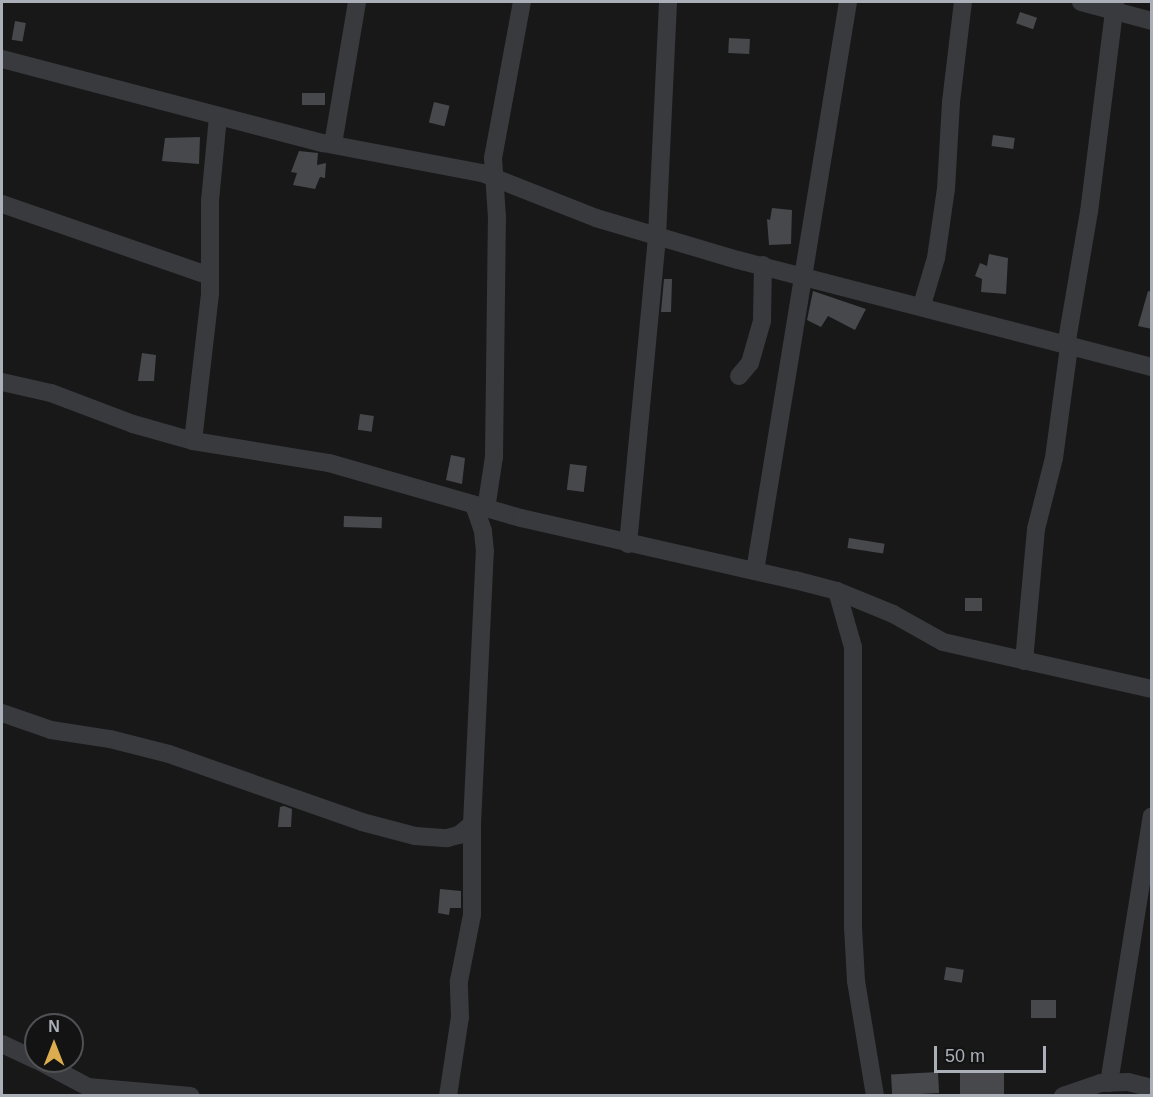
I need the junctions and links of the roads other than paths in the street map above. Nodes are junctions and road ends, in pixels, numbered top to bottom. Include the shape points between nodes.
1 (357, 2) edge
2 (522, 2) edge
3 (668, 2) edge
4 (848, 2) edge
5 (963, 2) edge
6 (1081, 2) edge
7 (1115, 6) edge
8 (1152, 21) edge
9 (2, 59) edge
10 (218, 116) junction
11 (333, 144) junction
12 (494, 177) junction
13 (2, 204) edge
14 (657, 236) junction
15 (763, 266) junction
16 (804, 275) junction
17 (210, 276) junction
18 (922, 305) junction
19 (1068, 346) junction
20 (1152, 367) edge
21 (739, 376) dead end
22 (2, 382) edge
23 (193, 441) junction
24 (480, 507) junction
25 (509, 515) junction
26 (484, 544) junction
27 (628, 544) junction
28 (755, 571) junction
29 (837, 591) junction
30 (1024, 661) junction
31 (1152, 689) edge
32 (2, 713) edge
33 (1152, 816) edge
34 (472, 824) junction
35 (2, 1044) edge
36 (24, 1054) edge
37 (62, 1073) edge
38 (1109, 1083) junction
39 (1152, 1088) edge
40 (191, 1095) edge
41 (448, 1095) edge
42 (875, 1095) edge
43 (1063, 1095) edge

1 - 11 street
2 - 12 street via 495,137
3 - 14 street
4 - 16 street
5 - 18 street via 946,189 936,258
6 - 7 street
7 - 8 street
7 - 19 street
9 - 10 street
10 - 11 street
10 - 17 street via 210,201
11 - 12 street
12 - 14 street via 596,218
12 - 24 street via 494,457
13 - 17 street
14 - 15 street
14 - 27 street
15 - 16 street
15 - 21 street via 762,321 750,363
16 - 18 street
16 - 28 street
17 - 23 street
18 - 19 street
19 - 20 street
19 - 30 street via 1054,458 1034,547
22 - 23 street via 51,393 133,424
23 - 24 street via 329,463
24 - 25 street
24 - 26 street
25 - 26 street via 494,526
25 - 27 street
26 - 34 street
27 - 28 street
28 - 29 street
29 - 30 street via 893,614 944,642
29 - 42 street via 853,647 853,927 856,981
30 - 31 street
32 - 34 street via 51,730 169,754 353,819 415,836 447,838 459,835
33 - 38 street
34 - 41 street via 471,931 459,981 460,1017
35 - 36 street
37 - 40 street via 88,1087
38 - 39 street
38 - 43 street

